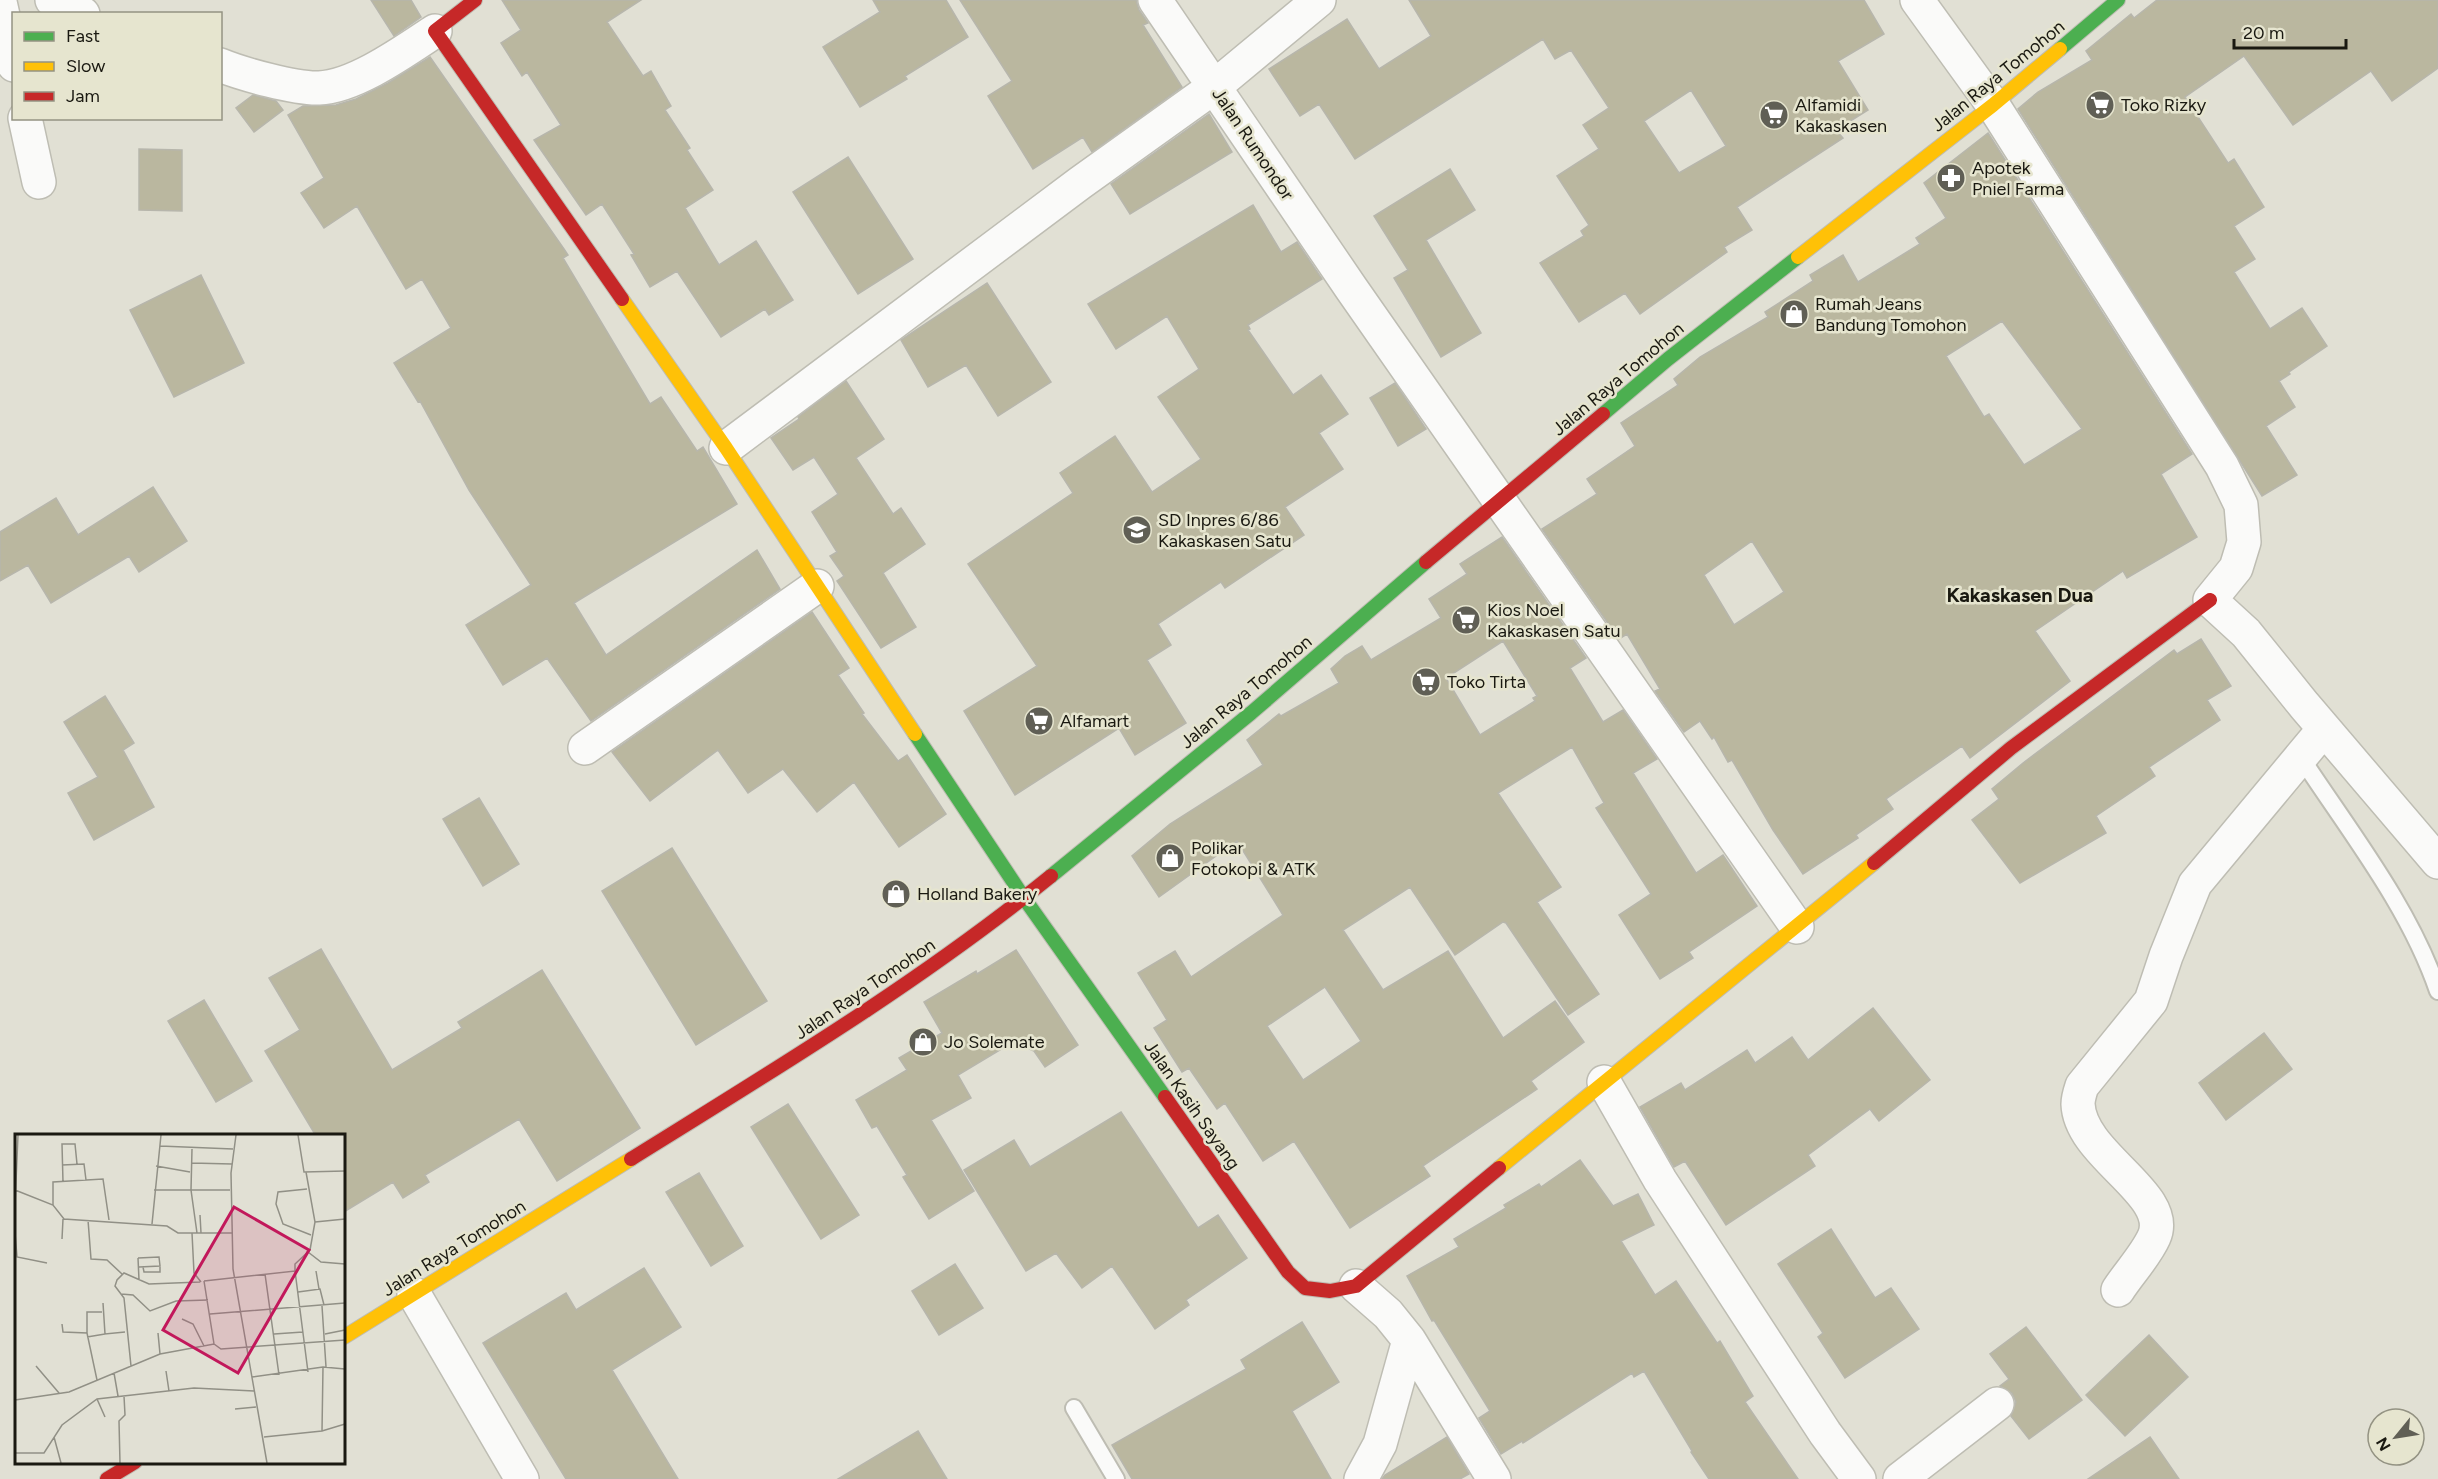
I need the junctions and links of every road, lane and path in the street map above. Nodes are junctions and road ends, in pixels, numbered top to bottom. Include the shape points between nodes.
1 (52, 0) edge
2 (475, 0) edge
3 (1155, 0) edge
4 (1319, 0) edge
5 (1917, 0) edge
6 (2118, 0) edge
7 (0, 2) edge
8 (79, 12) edge
9 (435, 31) junction
10 (12, 56) edge
11 (222, 66) edge
12 (1214, 87) junction
13 (1993, 105) junction
14 (25, 120) edge
15 (39, 182) dead end
16 (726, 448) junction
17 (1499, 502) junction
18 (817, 586) junction
19 (2210, 600) junction
20 (2324, 729) junction
21 (585, 748) dead end
22 (2300, 756) junction
23 (2438, 862) edge
24 (1024, 898) junction
25 (1797, 927) junction
26 (2438, 991) edge
27 (1604, 1082) junction
28 (1356, 1286) junction
29 (2118, 1290) dead end
30 (414, 1294) junction
31 (345, 1336) edge
32 (1409, 1340) junction
33 (1997, 1404) dead end
34 (1074, 1408) dead end
35 (132, 1464) edge
36 (107, 1479) edge
37 (522, 1479) edge
38 (1116, 1479) edge
39 (1361, 1479) edge
40 (1494, 1479) edge
41 (1859, 1479) edge
42 (1900, 1479) edge

1 - 8 street
2 - 9 main road
3 - 12 street, Jalan Rumondor
4 - 12 street
5 - 13 street
6 - 13 main road, Jalan Raya Tomohon
7 - 10 street
9 - 11 street via 391,61 355,78 319,88 240,73
9 - 16 main road, Jalan Kasih Sayang
12 - 16 street
12 - 17 street, Jalan Rumondor
13 - 17 main road, Jalan Raya Tomohon via 1668,359
13 - 19 street via 2222,466 2241,505 2244,542 2236,568
14 - 15 street
16 - 18 main road, Jalan Kasih Sayang
17 - 24 main road, Jalan Raya Tomohon via 1251,713
17 - 25 street, Jalan Rumondor
18 - 21 street
18 - 24 main road, Jalan Kasih Sayang
19 - 20 street via 2246,633
19 - 25 main road via 2011,748
20 - 22 street
20 - 23 street
22 - 26 lane via 2391,894 2428,963
22 - 29 street via 2195,884 2151,1001 2082,1086 2078,1103 2082,1125 2102,1154 2143,1193 2155,1214 2155,1236
24 - 28 main road, Jalan Kasih Sayang via 1288,1272 1305,1288 1330,1291
24 - 30 main road, Jalan Raya Tomohon via 851,1022
25 - 27 main road
27 - 28 main road
27 - 41 street via 1660,1180
28 - 32 street via 1388,1314
30 - 31 main road, Jalan Raya Tomohon
30 - 37 street
32 - 39 street via 1380,1444
32 - 40 street
33 - 42 street
34 - 38 lane
35 - 36 main road

